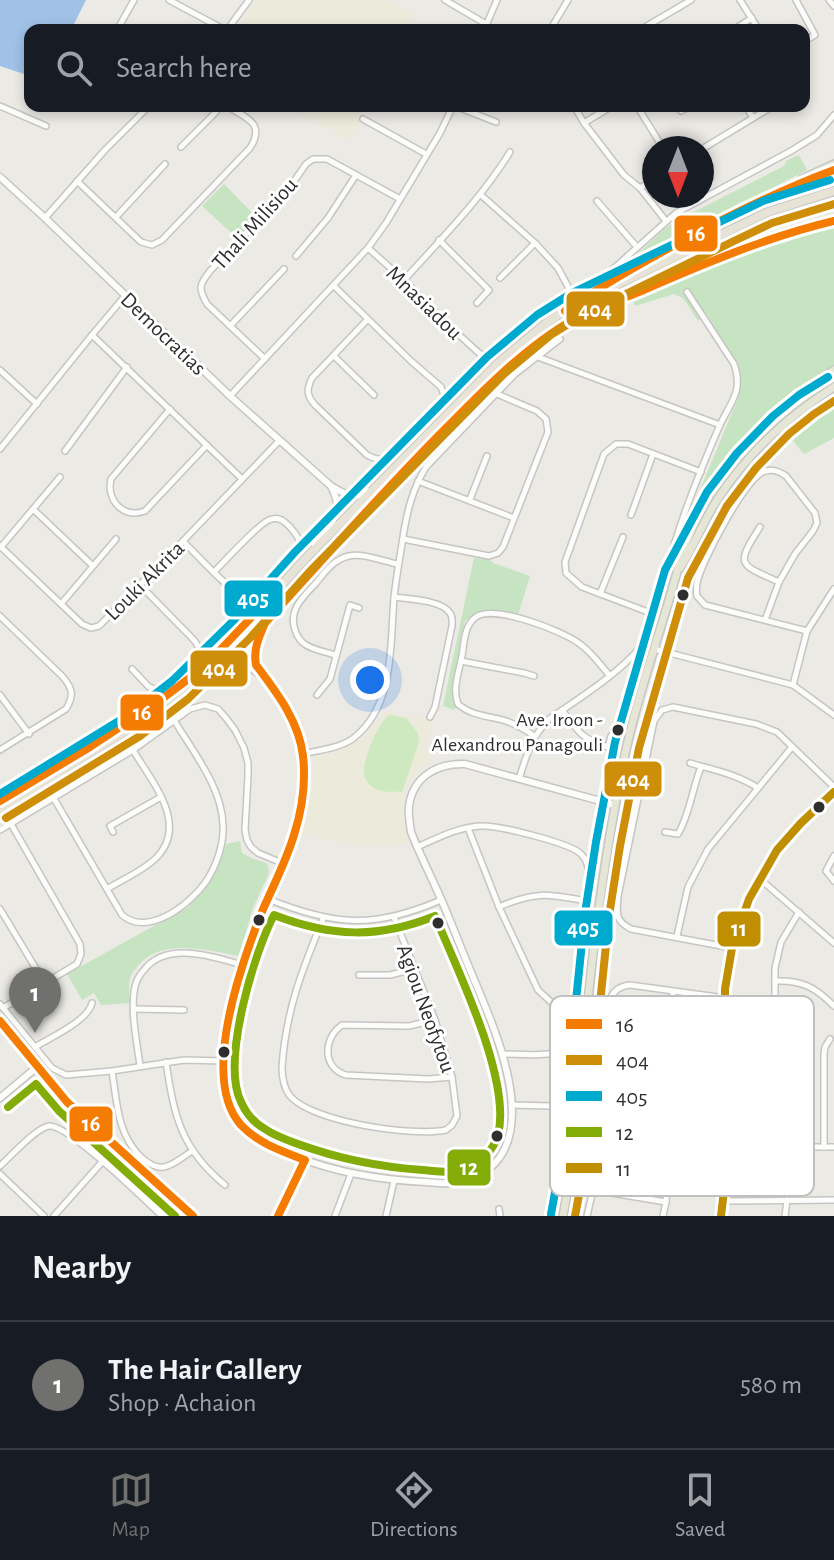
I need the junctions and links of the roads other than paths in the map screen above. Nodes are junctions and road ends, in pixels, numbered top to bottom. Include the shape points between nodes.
1 (134, 0) edge
2 (169, 0) edge
3 (249, 0) edge
4 (445, 0) edge
5 (497, 0) edge
6 (568, 0) edge
7 (691, 0) edge
8 (740, 0) edge
9 (796, 0) edge
10 (829, 0) edge
11 (834, 6) edge
12 (752, 18) junction
13 (120, 24) edge
14 (215, 24) edge
15 (231, 24) edge
16 (481, 24) edge
17 (486, 24) edge
18 (554, 24) edge
19 (650, 24) edge
20 (742, 24) edge
21 (756, 24) edge
22 (809, 24) edge
23 (0, 106) edge
24 (143, 112) edge
25 (216, 112) edge
26 (237, 112) edge
27 (451, 112) edge
28 (470, 112) edge
29 (578, 112) edge
30 (602, 112) edge
31 (641, 112) edge
32 (750, 112) edge
33 (763, 112) edge
34 (834, 115) edge
35 (753, 118) junction
36 (363, 119) dead end
37 (496, 122) dead end
38 (584, 123) junction
39 (46, 126) dead end
40 (656, 136) edge
41 (714, 142) edge
42 (181, 147) dead end
43 (510, 152) dead end
44 (426, 154) junction
45 (165, 164) dead end
46 (834, 167) edge
47 (356, 175) junction
48 (0, 177) edge
49 (77, 181) junction
50 (640, 188) joint
51 (834, 191) edge
52 (481, 195) junction
53 (400, 199) junction
54 (597, 201) dead end
55 (834, 202) edge
56 (116, 217) junction
57 (45, 218) junction
58 (666, 221) junction
59 (834, 221) edge
60 (439, 240) junction
61 (535, 243) junction
62 (637, 247) junction
63 (368, 248) junction
64 (296, 256) dead end
65 (680, 258) junction
66 (284, 269) dead end
67 (500, 278) dead end
68 (404, 280) junction
69 (334, 286) junction
70 (687, 292) dead end
71 (125, 296) junction
72 (575, 300) junction
73 (477, 303) dead end
74 (580, 315) junction
75 (367, 320) junction
76 (230, 326) junction
77 (92, 335) junction
78 (560, 339) dead end
79 (334, 356) junction
80 (537, 357) junction
81 (265, 359) junction
82 (127, 367) junction
83 (0, 370) edge
84 (834, 370) edge
85 (834, 387) edge
86 (497, 394) junction
87 (374, 395) dead end
88 (230, 396) junction
89 (37, 404) junction
90 (170, 409) junction
91 (720, 425) junction
92 (280, 440) junction
93 (207, 445) junction
94 (0, 449) edge
95 (65, 451) dead end
96 (653, 454) junction
97 (487, 456) dead end
98 (409, 458) junction
99 (701, 472) junction
100 (60, 477) dead end
101 (242, 479) junction
102 (418, 481) junction
103 (383, 482) junction
104 (331, 486) junction
105 (470, 499) junction
106 (33, 509) junction
107 (631, 515) dead end
108 (514, 518) junction
109 (760, 527) dead end
110 (623, 537) dead end
111 (116, 539) dead end
112 (403, 539) junction
113 (183, 541) junction
114 (0, 546) edge
115 (304, 560) junction
116 (397, 564) junction
117 (93, 566) junction
118 (214, 572) junction
119 (677, 573) junction
120 (779, 582) junction
121 (140, 585) junction
122 (834, 589) edge
123 (600, 594) junction
124 (394, 597) junction
125 (61, 604) junction
126 (359, 608) dead end
127 (656, 615) junction
128 (0, 616) edge
129 (765, 620) junction
130 (265, 623) junction
131 (807, 631) junction
132 (654, 649) junction
133 (335, 655) junction
134 (461, 661) junction
135 (223, 665) junction
136 (203, 668) junction
137 (132, 669) dead end
138 (609, 675) junction
139 (534, 676) dead end
140 (267, 679) junction
141 (201, 684) junction
142 (793, 685) junction
143 (0, 695) edge
144 (317, 695) dead end
145 (562, 710) junction
146 (834, 715) edge
147 (430, 717) dead end
148 (174, 720) junction
149 (29, 734) junction
150 (534, 736) junction
151 (611, 736) dead end
152 (792, 747) junction
153 (0, 750) edge
154 (133, 750) junction
155 (303, 754) junction
156 (690, 763) dead end
157 (701, 767) junction
158 (519, 779) junction
159 (758, 788) junction
160 (834, 789) edge
161 (53, 797) junction
162 (161, 797) junction
163 (0, 801) edge
164 (615, 805) junction
165 (0, 808) edge
166 (0, 816) edge
167 (0, 823) edge
168 (11, 824) junction
169 (468, 828) junction
170 (0, 830) edge
171 (113, 832) dead end
172 (665, 832) dead end
173 (417, 847) junction
174 (834, 856) edge
175 (282, 863) junction
176 (760, 879) junction
177 (834, 881) edge
178 (107, 889) junction
179 (267, 899) junction
180 (441, 900) junction
181 (586, 901) junction
182 (499, 907) junction
183 (0, 909) edge
184 (799, 912) junction
185 (394, 917) junction
186 (323, 919) junction
187 (677, 936) junction
188 (834, 943) edge
189 (732, 948) junction
190 (242, 965) junction
191 (414, 969) junction
192 (359, 975) dead end
193 (775, 981) junction
194 (44, 982) junction
195 (673, 992) junction
196 (578, 996) edge
197 (589, 996) edge
198 (612, 996) edge
199 (673, 996) edge
200 (708, 996) edge
201 (725, 996) edge
202 (775, 996) edge
203 (550, 1001) edge
204 (92, 1003) dead end
205 (1, 1006) edge
206 (834, 1006) edge
207 (134, 1009) junction
208 (184, 1010) dead end
209 (435, 1020) junction
210 (0, 1021) edge
211 (830, 1039) dead end
212 (35, 1047) junction
213 (550, 1053) edge
214 (503, 1054) junction
215 (223, 1061) junction
216 (166, 1062) junction
217 (140, 1066) junction
218 (37, 1067) junction
219 (112, 1071) junction
220 (452, 1077) junction
221 (0, 1098) edge
222 (511, 1105) junction
223 (550, 1106) edge
224 (814, 1147) edge
225 (824, 1147) junction
226 (834, 1147) edge
227 (192, 1151) junction
228 (305, 1160) junction
229 (102, 1162) junction
230 (0, 1166) edge
231 (0, 1174) edge
232 (351, 1174) junction
233 (394, 1181) junction
234 (225, 1185) dead end
235 (558, 1196) edge
236 (567, 1196) edge
237 (592, 1196) edge
238 (630, 1196) edge
239 (666, 1196) edge
240 (724, 1196) edge
241 (787, 1200) junction
242 (834, 1200) edge
243 (724, 1201) junction
244 (666, 1202) junction
245 (44, 1216) edge
246 (54, 1216) edge
247 (162, 1216) edge
248 (193, 1216) edge
249 (278, 1216) edge
250 (335, 1216) edge
251 (386, 1216) edge
252 (549, 1216) edge
253 (563, 1216) edge
254 (587, 1216) edge
255 (663, 1216) edge
256 (721, 1216) edge
257 (785, 1216) edge

1 - 13 street
2 - 14 street
3 - 15 street
4 - 16 street
5 - 17 street
6 - 18 street
7 - 19 street
8 - 12 street
9 - 22 street
10 - 11 street
12 - 20 street
12 - 21 street
23 - 39 street
24 - 49 street
25 - 42 street
26 - 56 street via 256,127 254,142 162,240 152,245 141,242
27 - 44 street
28 - 37 street
29 - 38 street
30 - 38 street
31 - 40 street
32 - 35 street
33 - 35 street
34 - 58 street, Mnasiadou via 817,135
35 - 41 street
36 - 44 street
38 - 50 street
43 - 52 street
44 - 53 street
45 - 56 street
46 - 72 highway via 726,217
47 - 53 street, Thali Milisiou
47 - 64 street
47 - 76 street, Thali Milisiou via 327,159 313,159 210,271 201,283 201,294
48 - 57 street, Democratias
49 - 56 street
49 - 57 street
50 - 58 street
51 - 65 highway via 768,212
52 - 60 street
52 - 61 street
53 - 63 street
54 - 62 street
55 - 65 highway
57 - 71 street, Democratias
58 - 62 street, Mnasiadou
59 - 74 highway via 750,245
60 - 68 street
60 - 73 street via 489,290
61 - 67 street
61 - 72 street via 558,268
62 - 72 street, Mnasiadou
63 - 68 street, Mnasiadou
63 - 69 street
65 - 72 highway
65 - 74 highway
66 - 76 street
68 - 72 street, Mnasiadou via 487,355 532,322
69 - 75 street
69 - 81 street
70 - 91 street via 737,374 738,388
71 - 77 street
71 - 88 street, Democratias
72 - 98 highway via 496,365
74 - 98 highway via 502,372
75 - 79 street
75 - 79 street via 441,387 441,410 394,453 373,459 308,398 312,378
76 - 81 street, Thali Milisiou
77 - 82 street
77 - 89 street
78 - 80 street
79 - 87 street
80 - 86 street
80 - 91 street
81 - 88 street
82 - 90 street
82 - 95 street
83 - 89 street
84 - 119 main road via 772,416 738,451 709,492
85 - 119 main road via 781,425 747,460 717,499
86 - 102 street
86 - 108 street via 537,411 546,419 548,432
88 - 92 street, Democratias
89 - 94 street
90 - 93 street
90 - 93 street via 111,479 110,492 118,505 128,513 145,511
91 - 99 street
92 - 101 street, Louki Akrita
92 - 104 street, Democratias
93 - 101 street
96 - 99 street
96 - 107 street
96 - 123 street via 616,444 604,454 565,562 573,581
97 - 105 street
98 - 103 highway
98 - 103 highway
99 - 127 street
100 - 106 street
101 - 113 street, Louki Akrita
102 - 105 street
102 - 112 street
103 - 104 street via 359,496
103 - 115 highway
103 - 130 highway
104 - 115 street via 337,498 336,517
105 - 108 street
106 - 114 street
106 - 117 street
108 - 112 street via 503,547 489,556
109 - 120 street via 743,558 750,568
110 - 123 street
111 - 117 street
112 - 116 street
113 - 118 street
113 - 121 street, Louki Akrita
114 - 125 street, Louki Akrita
115 - 136 highway
116 - 124 street
116 - 133 street via 346,556 298,603 293,614 297,636 308,647
117 - 125 street
118 - 118 street via 237,593 258,597 298,552 296,533 278,518 265,521
119 - 132 main road
120 - 129 street
120 - 129 street via 817,519 786,476 770,470 753,479 718,534 696,589 705,605
121 - 125 street, Louki Akrita via 91,628
121 - 137 street via 199,651 193,665 161,689 143,684
122 - 131 street
123 - 127 street
124 - 147 street via 444,606 451,614
124 - 155 street via 388,670 376,711 353,739
126 - 133 street via 350,605
127 - 138 street via 644,643
128 - 149 street via 63,677 73,694 66,709
129 - 131 street
130 - 135 highway
130 - 140 street via 254,658
131 - 142 street
132 - 142 street
132 - 164 main road
133 - 144 street via 330,679
134 - 138 street via 467,627 480,615 497,614 552,628 576,641
134 - 139 street
134 - 150 street via 455,689 458,704
135 - 140 street via 247,665
135 - 141 highway
136 - 163 highway
136 - 165 highway via 134,726
138 - 145 street
140 - 155 street via 290,714
141 - 166 highway via 122,744
141 - 167 highway via 142,737
142 - 146 street
143 - 149 street
145 - 150 street
145 - 151 street via 589,741 608,747
148 - 154 street
148 - 175 street via 205,705 226,718 248,763 247,840 258,853
148 - 178 street via 217,795 223,825 216,861 189,900 148,923 128,920
149 - 153 street
150 - 158 street
152 - 159 street
152 - 160 street
152 - 187 street via 777,732 756,724 673,707 662,710 654,721 617,915 631,929
154 - 161 street
154 - 162 street
155 - 175 street via 302,803
156 - 157 street
157 - 159 street via 724,771
157 - 172 street via 678,834
158 - 164 street
158 - 173 street via 465,764 445,765 426,775 409,807
159 - 187 street via 708,849 688,887
160 - 176 street via 777,850
161 - 168 street
161 - 178 street
162 - 171 street via 110,826
162 - 178 street via 170,818 167,842 148,864
164 - 197 main road
168 - 170 street
168 - 194 street via 80,944 77,964
169 - 173 street
169 - 181 street via 498,827 570,847 587,863
169 - 182 street
173 - 180 street
174 - 177 street via 826,871
175 - 179 street
176 - 184 street
176 - 189 street
179 - 186 street
179 - 190 street
180 - 185 street
180 - 214 street
181 - 182 street via 536,894
181 - 196 street
182 - 203 street via 538,990
183 - 194 street
184 - 188 street
184 - 193 street via 781,942
185 - 186 street
185 - 191 street, Agiou Neofytou
186 - 220 street, Agiou Neofytou via 291,1007 282,1067 290,1096 304,1107 347,1122 440,1131 450,1128 457,1116
187 - 189 street
189 - 201 street
190 - 207 street via 214,957 162,955 138,978
190 - 215 street
191 - 192 street
191 - 209 street, Agiou Neofytou
193 - 202 street
193 - 206 street via 809,985
194 - 205 street
195 - 198 street via 630,985
195 - 199 street
195 - 200 street
204 - 212 street via 84,1017
205 - 212 street
207 - 208 street
207 - 217 street
209 - 220 street, Agiou Neofytou
209 - 220 street via 409,1026 342,1025 329,1040 329,1061 346,1075
210 - 218 main road
211 - 225 street via 824,1053
212 - 219 street via 52,1068 66,1075
213 - 214 street
214 - 222 street
215 - 216 street
215 - 228 street via 225,1096 237,1120 259,1140
216 - 217 street
216 - 227 street via 173,1105
217 - 219 street
218 - 221 street
218 - 248 street via 76,1111
219 - 227 street via 122,1128 140,1156 161,1168
222 - 223 street
222 - 233 street via 506,1148 485,1172 455,1183
224 - 225 street
225 - 226 street
227 - 234 street
228 - 232 street
228 - 249 street
229 - 230 street via 70,1135 48,1126
229 - 246 street
229 - 247 street
231 - 245 street
232 - 233 street
232 - 250 street
233 - 251 street
235 - 252 street
236 - 253 main road
237 - 254 street
238 - 244 street
239 - 244 street
240 - 243 street
241 - 242 street
241 - 243 street
241 - 257 street
243 - 256 street
244 - 255 street

